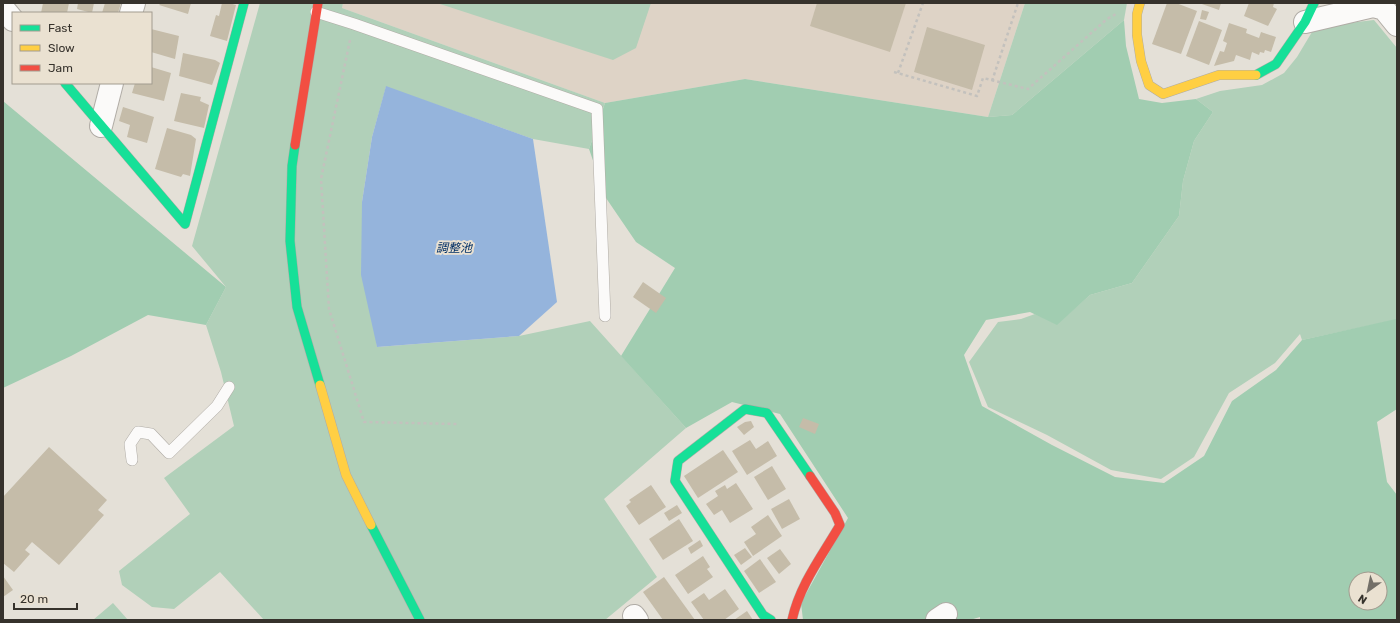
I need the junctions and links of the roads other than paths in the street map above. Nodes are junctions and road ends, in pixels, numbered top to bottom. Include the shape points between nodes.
1 (244, 3) edge
2 (1140, 3) edge
3 (317, 7) edge
4 (1309, 12) edge
5 (1397, 25) edge
6 (66, 84) edge
7 (112, 84) edge
8 (101, 126) junction
9 (605, 316) dead end
10 (229, 387) dead end
11 (132, 460) dead end
12 (420, 620) edge
13 (771, 620) edge
14 (792, 620) edge

1 - 8 street via 185,224
2 - 4 street via 1137,35 1141,61 1149,85 1163,94 1219,75 1256,75 1276,64
3 - 9 lane via 354,24 597,109
3 - 12 street via 292,166 290,241 297,307 346,475
4 - 5 street via 1373,6 1384,8
6 - 8 street
7 - 8 street
10 - 11 lane via 217,406 169,453 151,434 138,432 130,444
13 - 14 street via 763,615 675,481 678,461 745,409 767,413 835,513 840,525 802,588

